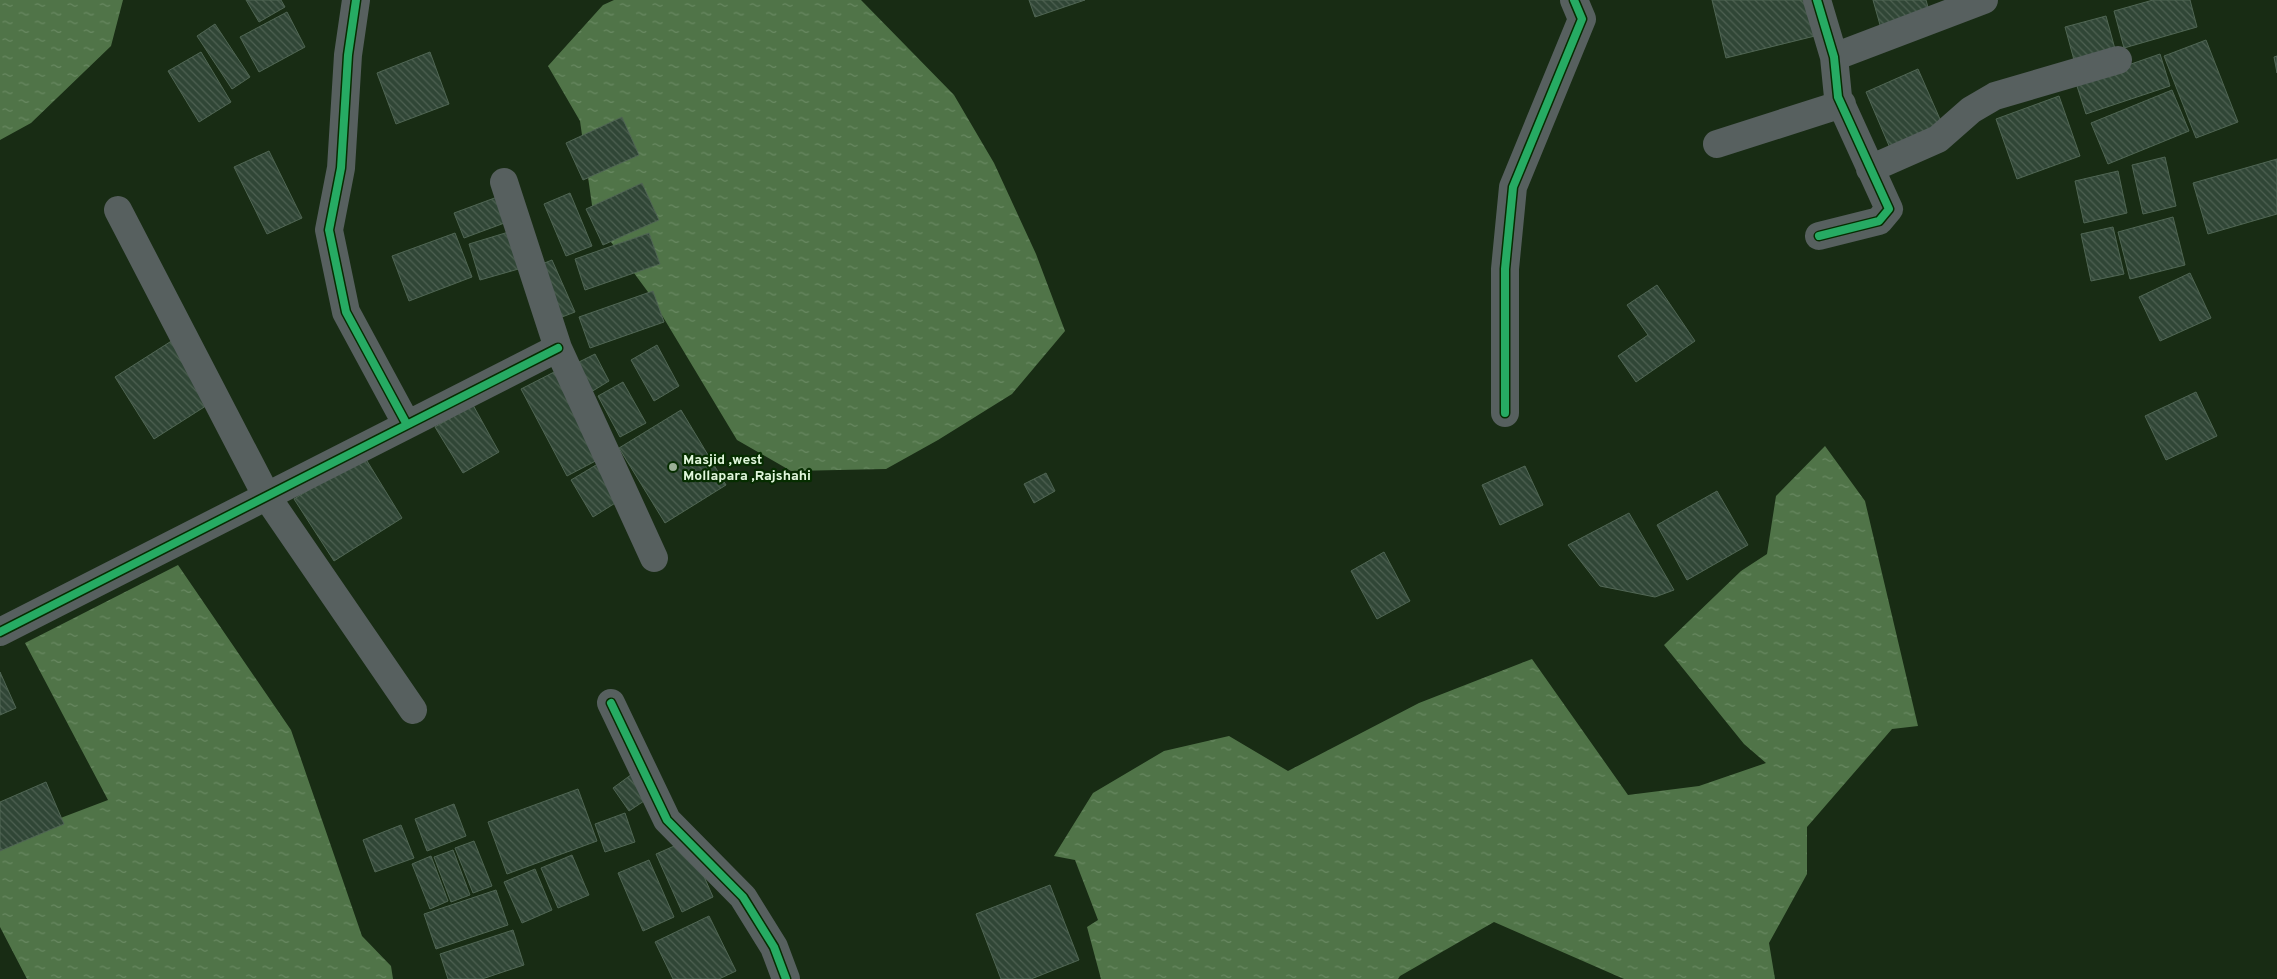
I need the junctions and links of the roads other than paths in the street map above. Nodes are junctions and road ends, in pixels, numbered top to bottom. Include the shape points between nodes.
1 (356, 0) edge
2 (1574, 0) edge
3 (1817, 0) edge
4 (1984, 0) edge
5 (1834, 57) junction
6 (2118, 60) dead end
7 (1842, 104) junction
8 (1716, 144) dead end
9 (1870, 168) junction
10 (504, 182) dead end
11 (118, 210) dead end
12 (1819, 236) dead end
13 (558, 348) junction
14 (1505, 413) dead end
15 (406, 423) junction
16 (267, 497) junction
17 (654, 558) dead end
18 (0, 632) edge
19 (612, 703) dead end
20 (413, 710) dead end
21 (786, 979) edge

1 - 15 street via 348,55 341,168 329,230 346,312
2 - 14 street via 1582,19 1513,188 1505,269
3 - 5 street
4 - 5 street
5 - 7 street via 1838,97
6 - 9 street via 1995,96 1972,110 1938,139
7 - 8 street
7 - 9 street
9 - 12 street via 1889,209 1879,221
10 - 13 street
11 - 16 street
13 - 15 street
13 - 17 street
15 - 16 street
16 - 18 street
16 - 20 street
19 - 21 street via 667,820 743,897 774,947

